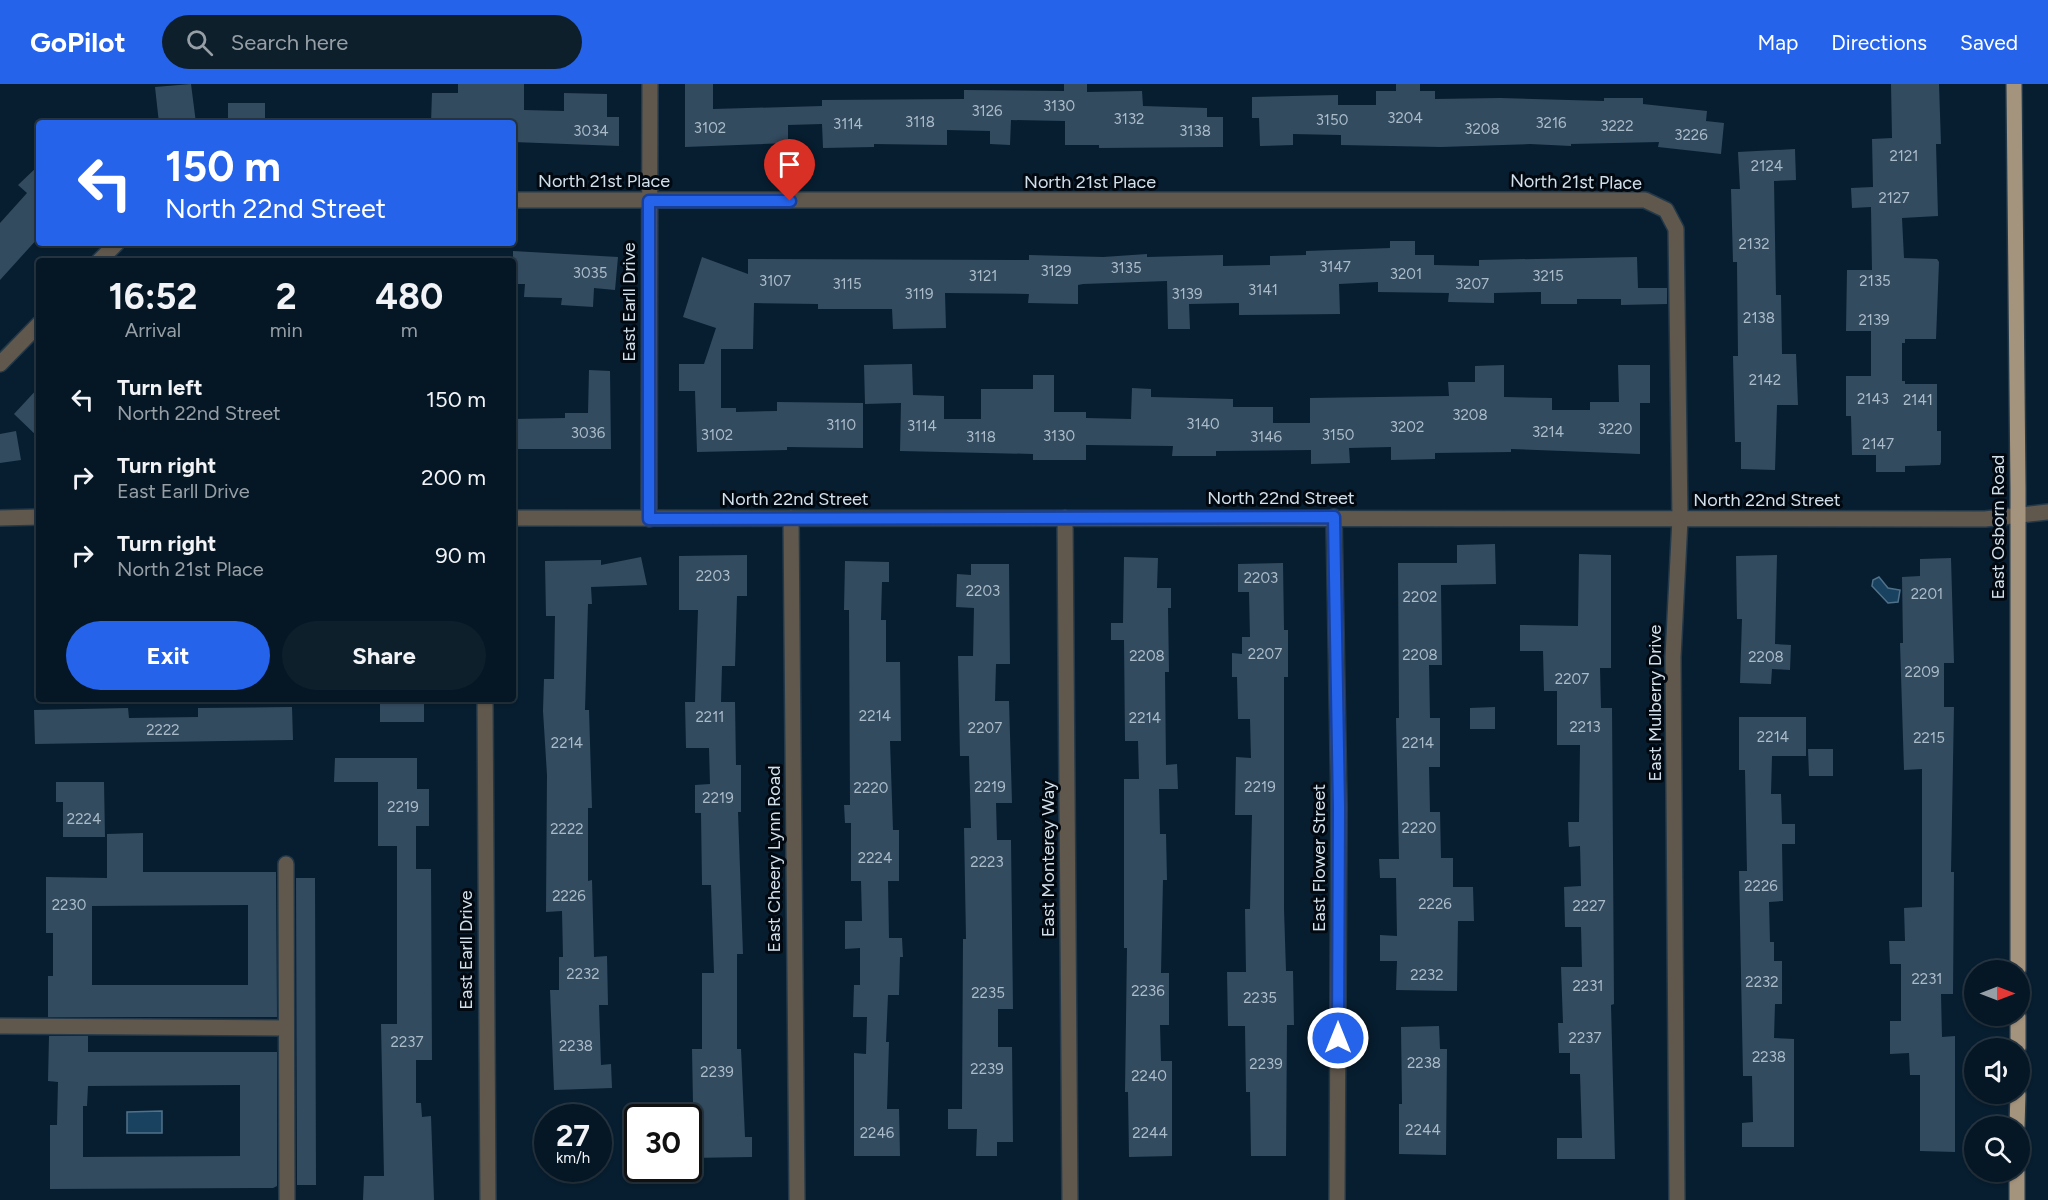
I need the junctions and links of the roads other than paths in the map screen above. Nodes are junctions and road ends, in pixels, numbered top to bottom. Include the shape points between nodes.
1 (650, 84) edge
2 (2014, 84) edge
3 (516, 200) edge
4 (649, 201) junction
5 (1666, 210) joint
6 (114, 246) edge
7 (102, 258) edge
8 (36, 327) edge
9 (0, 364) edge
10 (2048, 512) edge
11 (2018, 515) junction
12 (1334, 517) junction
13 (0, 518) edge
14 (36, 518) edge
15 (516, 518) edge
16 (791, 518) junction
17 (1065, 518) junction
18 (649, 519) junction
19 (1680, 519) junction
20 (485, 702) edge
21 (286, 864) dead end
22 (2018, 960) edge
23 (0, 1026) edge
24 (286, 1028) junction
25 (2018, 1182) edge
26 (287, 1200) edge
27 (488, 1200) edge
28 (797, 1200) edge
29 (1070, 1200) edge
30 (1337, 1200) edge
31 (1677, 1200) edge
32 (2017, 1200) edge

1 - 4 street, East Earll Drive
2 - 11 main road, East Osborn Road
3 - 4 street, North 21st Place
4 - 5 street, North 21st Place via 1645,200
4 - 18 street, East Earll Drive
5 - 19 street, East Mulberry Drive via 1676,229
6 - 7 street
8 - 9 street
10 - 11 street, North 22nd Street
11 - 19 street, North 22nd Street via 1985,519
11 - 22 main road, East Osborn Road
12 - 17 street, North 22nd Street
12 - 19 street, North 22nd Street
12 - 30 street, East Flower Street via 1339,807
13 - 14 street
15 - 18 street, North 22nd Street
16 - 17 street, North 22nd Street
16 - 18 street, North 22nd Street
16 - 28 street, East Cheery Lynn Road
17 - 29 street, East Monterey Way
19 - 31 street, East Mulberry Drive via 1673,657
20 - 27 street, East Earll Drive
21 - 24 street
23 - 24 street
24 - 26 street
25 - 32 main road

